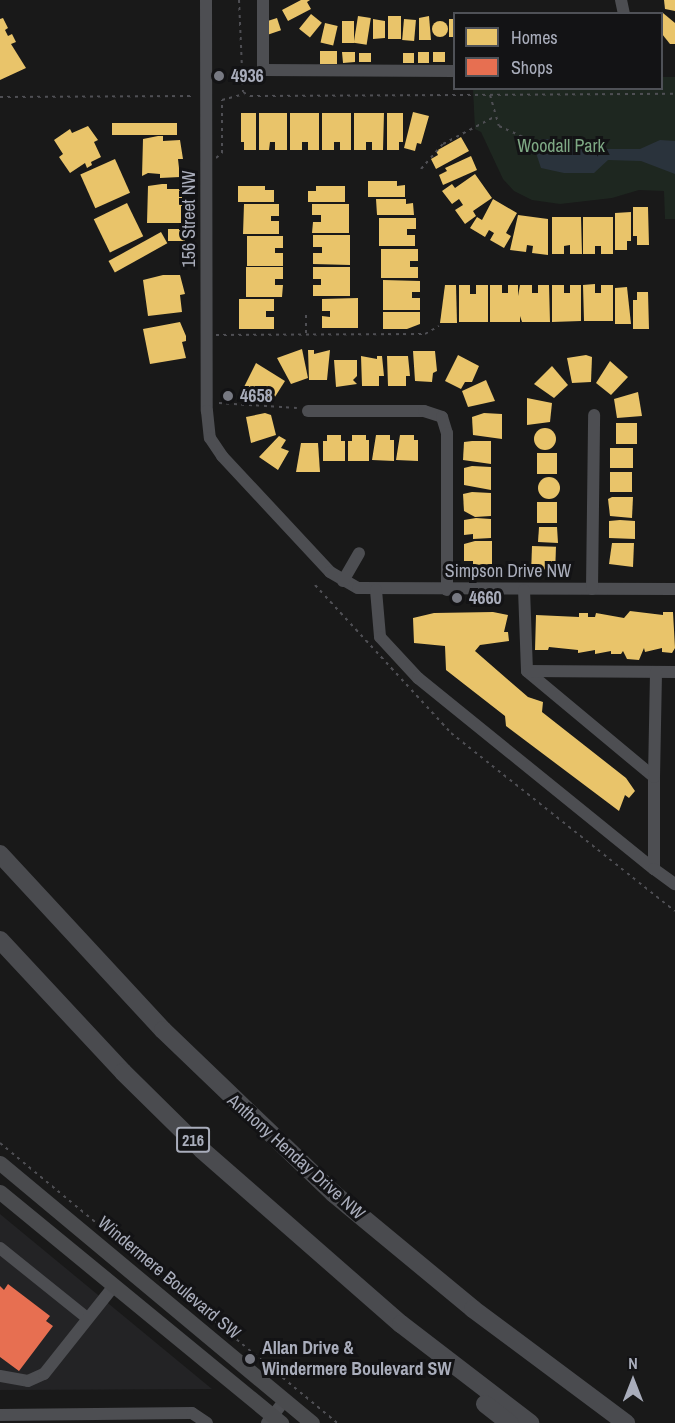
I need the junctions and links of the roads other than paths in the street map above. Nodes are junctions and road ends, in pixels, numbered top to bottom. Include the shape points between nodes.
1 (206, 0) edge
2 (263, 0) edge
3 (619, 0) edge
4 (627, 0) edge
5 (453, 70) edge
6 (308, 411) road end
7 (594, 415) dead end
8 (210, 438) joint
9 (358, 553) dead end
10 (343, 581) junction
11 (592, 589) junction
12 (675, 589) edge
13 (376, 590) junction
14 (447, 590) junction
15 (524, 590) junction
16 (527, 671) junction
17 (656, 672) junction
18 (675, 672) edge
19 (654, 777) junction
20 (0, 854) edge
21 (654, 869) junction
22 (675, 884) edge
23 (0, 940) edge
24 (0, 1163) edge
25 (0, 1192) edge
26 (0, 1248) edge
27 (114, 1286) junction
28 (87, 1318) junction
29 (401, 1324) junction
30 (0, 1376) edge
31 (285, 1400) junction
32 (0, 1415) edge
33 (189, 1418) edge
34 (52, 1419) edge
35 (302, 1420) edge
36 (273, 1421) edge
37 (207, 1423) edge
38 (508, 1423) edge
39 (530, 1423) edge
40 (626, 1423) edge

1 - 8 street, 156 Street NW
2 - 5 street via 263,70
3 - 4 street
6 - 14 street via 424,411 442,417 447,433
7 - 11 street
8 - 10 street, Simpson Drive NW via 251,489
9 - 10 street
10 - 13 street, Simpson Drive NW
11 - 12 street, Simpson Drive NW
11 - 15 street, Simpson Drive NW
13 - 14 street, Simpson Drive NW
13 - 21 street via 380,638 411,671
14 - 15 street, Simpson Drive NW
15 - 16 street
16 - 17 street
16 - 19 street
17 - 18 street
17 - 19 street
19 - 21 street
20 - 40 highway, Anthony Henday Drive NW via 171,1039 333,1192 473,1309
21 - 22 street
23 - 29 highway, 216 via 202,1150
24 - 31 main road, Windermere Boulevard SW
25 - 27 main road
26 - 28 street
27 - 28 street
27 - 36 main road
28 - 30 street via 38,1380
29 - 38 highway via 433,1361
29 - 39 highway, 216
31 - 35 main road, Windermere Boulevard SW
31 - 36 street
32 - 34 street
33 - 34 street
33 - 37 street

